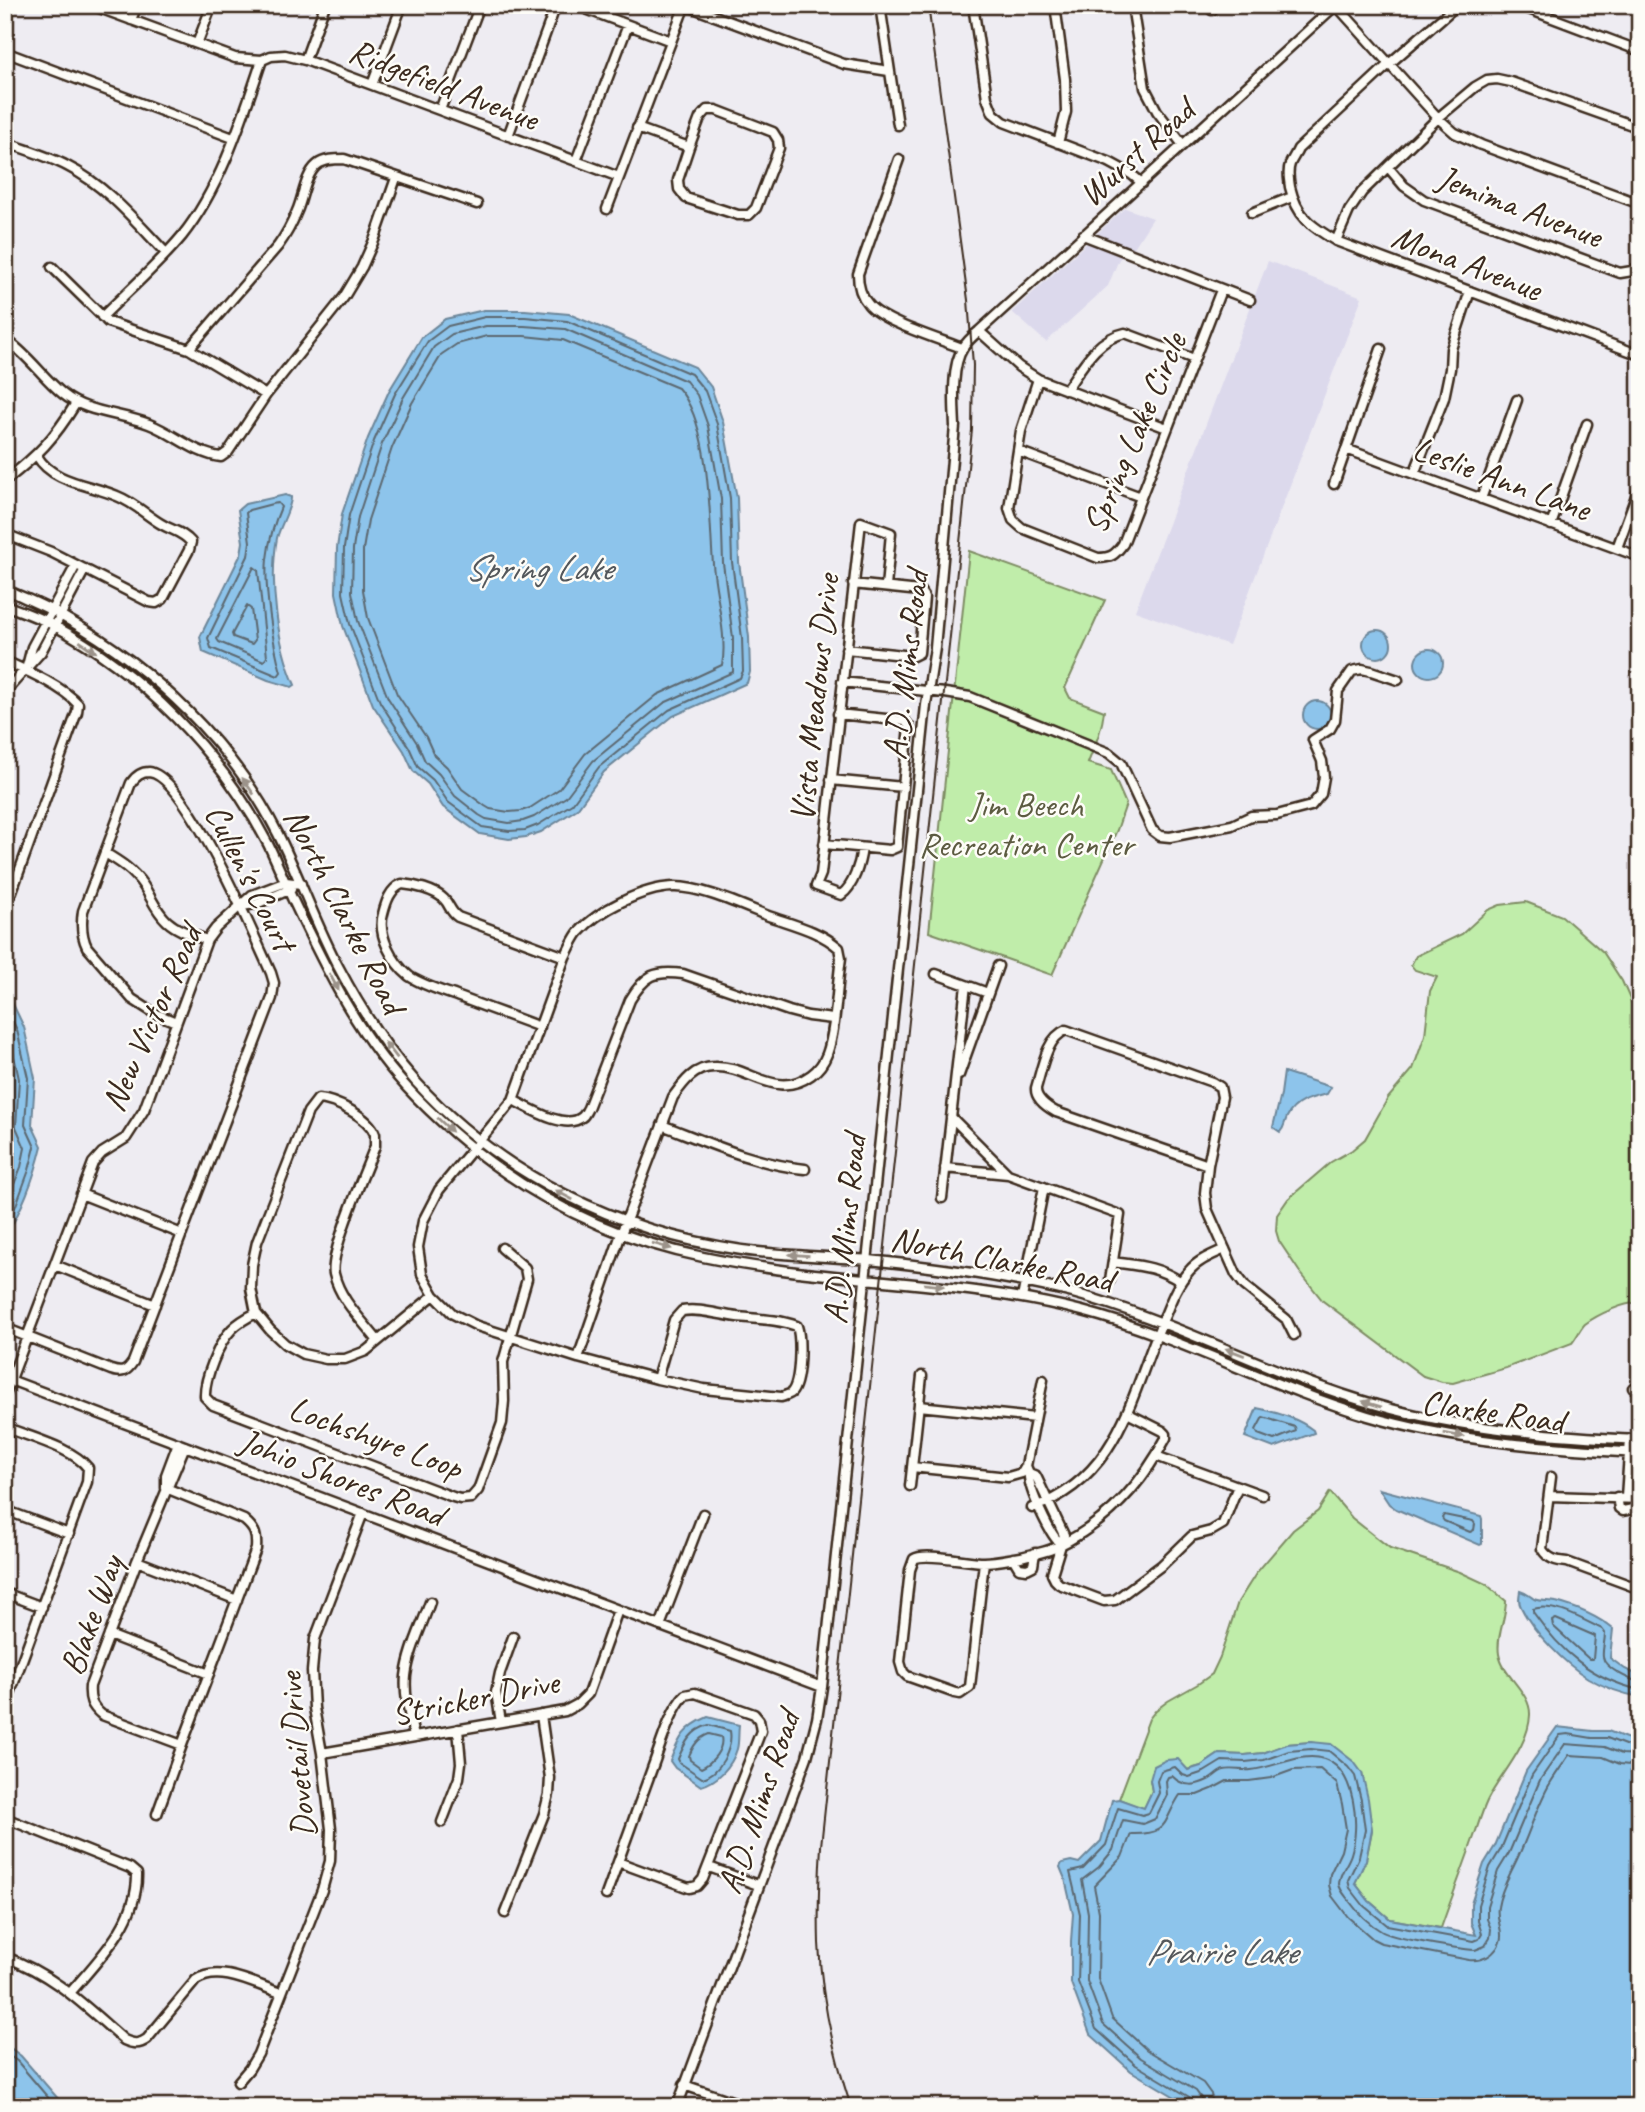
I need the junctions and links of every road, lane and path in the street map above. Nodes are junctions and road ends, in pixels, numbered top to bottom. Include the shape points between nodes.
1 (91, 5) edge
2 (137, 5) edge
3 (212, 5) edge
4 (325, 5) edge
5 (402, 5) edge
6 (480, 5) edge
7 (556, 5) edge
8 (575, 5) edge
9 (605, 5) edge
10 (685, 5) edge
11 (880, 5) edge
12 (973, 5) edge
13 (1055, 5) edge
14 (1132, 5) edge
15 (1336, 5) edge
16 (1457, 5) edge
17 (1518, 5) edge
18 (601, 15) junction
19 (131, 20) junction
20 (628, 25) junction
21 (671, 41) junction
22 (197, 44) junction
23 (1640, 51) edge
24 (7, 53) edge
25 (262, 60) junction
26 (305, 60) junction
27 (1389, 64) junction
28 (889, 71) junction
29 (372, 85) junction
30 (440, 110) junction
31 (1438, 118) junction
32 (898, 125) dead end
33 (637, 128) junction
34 (1640, 128) edge
35 (508, 136) junction
36 (233, 138) junction
37 (5, 142) edge
38 (1058, 143) junction
39 (1183, 145) junction
40 (689, 147) junction
41 (899, 159) dead end
42 (576, 162) junction
43 (1388, 167) junction
44 (619, 177) junction
45 (396, 178) junction
46 (1142, 183) junction
47 (1292, 197) junction
48 (477, 204) dead end
49 (1640, 204) edge
50 (607, 209) dead end
51 (1252, 213) dead end
52 (1083, 235) junction
53 (1336, 241) junction
54 (166, 253) junction
55 (1640, 265) edge
56 (52, 267) dead end
57 (1221, 290) junction
58 (1470, 291) junction
59 (1250, 300) dead end
60 (102, 317) junction
61 (975, 335) junction
62 (5, 339) edge
63 (962, 348) junction
64 (189, 349) junction
65 (1381, 349) dead end
66 (1640, 355) edge
67 (1194, 359) junction
68 (1038, 379) junction
69 (1066, 390) junction
70 (266, 395) junction
71 (1517, 400) dead end
72 (76, 403) junction
73 (1587, 424) dead end
74 (1167, 428) junction
75 (1346, 449) junction
76 (1018, 452) junction
77 (37, 456) junction
78 (1414, 474) junction
79 (5, 481) edge
80 (1334, 484) dead end
81 (1640, 485) edge
82 (1141, 497) junction
83 (1481, 499) junction
84 (1550, 525) junction
85 (5, 534) edge
86 (1617, 548) junction
87 (1640, 556) edge
88 (76, 565) junction
89 (85, 569) junction
90 (853, 584) junction
91 (886, 587) junction
92 (5, 589) edge
93 (5, 605) edge
94 (52, 610) junction
95 (61, 615) junction
96 (46, 621) junction
97 (55, 626) junction
98 (32, 647) junction
99 (846, 649) junction
100 (41, 652) junction
101 (5, 661) edge
102 (26, 670) junction
103 (1398, 680) dead end
104 (842, 682) junction
105 (929, 691) junction
106 (5, 692) edge
107 (838, 714) junction
108 (831, 780) junction
109 (903, 787) junction
110 (824, 844) junction
111 (862, 848) junction
112 (105, 853) junction
113 (300, 884) junction
114 (287, 886) junction
115 (5, 900) edge
116 (241, 906) junction
117 (206, 940) junction
118 (565, 957) junction
119 (998, 966) dead end
120 (936, 974) dead end
121 (966, 985) junction
122 (988, 993) junction
123 (833, 1019) junction
124 (176, 1022) junction
125 (540, 1027) junction
126 (954, 1088) junction
127 (513, 1100) junction
128 (951, 1116) junction
129 (662, 1125) junction
130 (481, 1141) junction
131 (472, 1150) junction
132 (1208, 1164) junction
133 (945, 1168) junction
134 (805, 1169) dead end
135 (1009, 1174) junction
136 (1044, 1187) junction
137 (81, 1194) junction
138 (942, 1198) dead end
139 (626, 1222) junction
140 (182, 1234) junction
141 (621, 1234) junction
142 (502, 1248) dead end
143 (1225, 1249) junction
144 (868, 1260) junction
145 (1113, 1262) junction
146 (55, 1265) junction
147 (866, 1278) junction
148 (1110, 1280) dead end
149 (1180, 1281) junction
150 (1025, 1283) junction
151 (434, 1295) junction
152 (1023, 1298) junction
153 (155, 1305) junction
154 (256, 1312) junction
155 (1161, 1323) junction
156 (5, 1328) edge
157 (1157, 1335) junction
158 (1294, 1335) dead end
159 (28, 1337) junction
160 (511, 1337) junction
161 (378, 1341) junction
162 (578, 1358) junction
163 (922, 1376) dead end
164 (8, 1379) edge
165 (656, 1379) junction
166 (1043, 1380) dead end
167 (5, 1395) edge
168 (1346, 1395) joint
169 (919, 1406) junction
170 (1341, 1406) joint
171 (1127, 1413) junction
172 (1035, 1418) junction
173 (5, 1427) edge
174 (1630, 1439) junction
175 (1640, 1440) edge
176 (181, 1444) junction
177 (1630, 1452) junction
178 (1640, 1453) edge
179 (1156, 1456) junction
180 (912, 1467) junction
181 (1028, 1470) junction
182 (1551, 1477) dead end
183 (910, 1486) dead end
184 (1238, 1486) junction
185 (166, 1488) junction
186 (1262, 1495) dead end
187 (1550, 1496) junction
188 (1621, 1497) junction
189 (1638, 1498) edge
190 (1040, 1505) junction
191 (5, 1510) edge
192 (363, 1513) junction
193 (703, 1514) dead end
194 (69, 1534) junction
195 (1061, 1544) junction
196 (1035, 1553) junction
197 (1013, 1558) junction
198 (137, 1561) junction
199 (984, 1562) junction
200 (1640, 1589) edge
201 (5, 1594) edge
202 (237, 1600) junction
203 (430, 1602) dead end
204 (42, 1607) junction
205 (618, 1610) junction
206 (660, 1626) junction
207 (109, 1635) junction
208 (513, 1637) dead end
209 (209, 1674) junction
210 (5, 1676) edge
211 (15, 1680) junction
212 (822, 1687) junction
213 (5, 1707) edge
214 (541, 1715) junction
215 (501, 1722) junction
216 (458, 1729) junction
217 (414, 1737) junction
218 (182, 1745) junction
219 (322, 1753) junction
220 (157, 1814) dead end
221 (5, 1818) edge
222 (442, 1822) dead end
223 (618, 1861) junction
224 (709, 1867) junction
225 (758, 1885) junction
226 (606, 1895) dead end
227 (505, 1913) dead end
228 (5, 1956) edge
229 (70, 1993) junction
230 (281, 1993) junction
231 (238, 2082) dead end
232 (684, 2085) junction
233 (677, 2107) edge
234 (749, 2107) edge

1 - 19 street, Ridgefield Avenue
2 - 19 street
3 - 22 street
4 - 26 street
5 - 29 street
6 - 30 street
7 - 35 street
8 - 18 street
9 - 18 street
10 - 21 street
10 - 28 street via 844,64
11 - 28 street
12 - 38 street via 993,113 1004,122
13 - 38 street via 1066,112
14 - 39 street via 1145,88
15 - 27 street
15 - 39 street, Wurst Road
16 - 27 street
17 - 23 street
18 - 20 street
19 - 22 street, Ridgefield Avenue
20 - 21 street
20 - 42 street
21 - 33 street
22 - 25 street, Ridgefield Avenue via 235,58
24 - 36 street
25 - 26 street, Ridgefield Avenue via 285,55
25 - 36 street
26 - 29 street, Ridgefield Avenue
27 - 31 street
27 - 47 street via 1298,149 1289,166
28 - 32 street
29 - 30 street, Ridgefield Avenue
30 - 35 street, Ridgefield Avenue
31 - 34 street via 1475,86 1497,79
31 - 43 street
31 - 49 street via 1455,133 1481,145
33 - 40 street
33 - 44 street
35 - 42 street, Ridgefield Avenue
36 - 54 street via 205,203
37 - 54 street via 89,179
38 - 46 street via 1109,162
39 - 46 street, Wurst Road
40 - 40 street via 678,180 685,198 749,215 756,208 779,148 773,132 707,110
41 - 63 street via 858,274 858,288 868,305 894,322
42 - 44 street, Ridgefield Avenue
43 - 53 street via 1362,192
43 - 55 street, Jemima Avenue via 1424,200 1620,273
44 - 50 street
45 - 48 street
45 - 64 street via 344,159 317,164 288,233
45 - 70 street via 362,267 344,297
46 - 52 street, Wurst Road
47 - 51 street
47 - 53 street, Mona Avenue via 1313,227
52 - 57 street
52 - 61 street, Wurst Road
53 - 58 street, Mona Avenue
54 - 60 street
56 - 60 street
57 - 59 street
57 - 67 street, Spring Lake Circle
58 - 66 street, Mona Avenue
58 - 78 street via 1451,349 1444,397
60 - 64 street
61 - 63 street
61 - 68 street
62 - 72 street
63 - 105 street, A.D. Mims Road via 956,370 949,503
64 - 70 street
65 - 75 street
67 - 69 street via 1125,333 1114,335 1091,354
67 - 74 street, Spring Lake Circle
68 - 69 street
68 - 76 street, Spring Lake Circle
69 - 74 street
70 - 72 street via 221,457 209,456 149,424
71 - 83 street
72 - 77 street
73 - 84 street
74 - 82 street, Spring Lake Circle
75 - 78 street, Leslie Ann Lane
75 - 80 street
76 - 82 street
76 - 82 street, Spring Lake Circle via 1009,508 1013,520 1022,528 1098,558 1117,553
77 - 79 street
77 - 89 street via 56,475 117,496 191,542 163,599 156,603
78 - 83 street, Leslie Ann Lane
81 - 86 street
83 - 84 street, Leslie Ann Lane
84 - 86 street, Leslie Ann Lane
85 - 88 street
86 - 87 street, Leslie Ann Lane
88 - 89 street
88 - 94 street
89 - 95 street
90 - 91 street
90 - 91 street, Vista Meadows Drive via 861,522 891,533
90 - 99 street, Vista Meadows Drive
91 - 99 street via 920,591 924,597 919,653
92 - 94 street, North Clarke Road
93 - 96 street, North Clarke Road
94 - 95 street, North Clarke Road
94 - 96 street
95 - 97 street
113 -> 95 street, North Clarke Road via 258,800 210,736 144,672
96 - 97 street, North Clarke Road
96 - 98 street
97 - 100 street
97 -> 114 street, North Clarke Road via 133,679 203,747 247,807
98 - 100 street
98 - 102 street
99 - 104 street, Vista Meadows Drive
100 - 102 street
101 - 102 street
102 - 106 street
102 - 115 street via 78,704 11,894
103 - 105 street via 1362,669 1346,678 1338,691 1335,720 1313,740 1324,777 1321,794 1311,806 1170,837 1152,830 1121,763 1109,752 970,697
104 - 105 street
104 - 107 street, Vista Meadows Drive
105 - 144 street, A.D. Mims Road
107 - 108 street, Vista Meadows Drive
107 - 109 street via 905,721 909,726
108 - 109 street
108 - 110 street, Vista Meadows Drive
109 - 111 street via 897,846 890,850
110 - 111 street
110 - 111 street, Vista Meadows Drive via 816,886 841,895 848,890
112 - 116 street, Cullen's Court via 131,783 148,772 159,776 188,809
112 - 117 street via 132,871 168,922
112 - 124 street, Cullen's Court via 83,911 84,940 132,999
113 - 114 street, New Victor Road
130 -> 113 street, North Clarke Road via 416,1081 384,1041 337,965
114 - 116 street, New Victor Road via 256,904
114 -> 131 street, North Clarke Road via 337,988 368,1039 419,1100
116 - 117 street, New Victor Road
116 - 140 street, Cullen's Court via 271,973 272,998
117 - 124 street, New Victor Road
118 - 123 street via 589,922 614,906 674,887 705,892 822,935 839,948
118 - 125 street
118 - 125 street via 457,917 436,894 402,884 391,892 383,933 410,976
119 - 122 street
120 - 121 street
121 - 122 street
121 - 126 street
122 - 126 street
123 - 127 street via 789,1011 665,971 639,986 630,1000 581,1118 560,1122
123 - 129 street via 827,1055 802,1081 768,1083 713,1066 696,1071 673,1097
124 - 137 street, New Victor Road via 144,1110 126,1138 93,1163
125 - 127 street
126 - 128 street
127 - 130 street
128 - 133 street
128 - 135 street
129 - 134 street via 753,1160
129 - 139 street
130 - 131 street
139 -> 130 street, North Clarke Road via 540,1182
131 - 141 street, North Clarke Road via 537,1195
131 - 151 street via 439,1190 423,1221 418,1247 422,1274
132 - 132 street via 1222,1097 1220,1087 1066,1030 1052,1040 1036,1088 1046,1107
132 - 143 street via 1207,1209
133 - 135 street
133 - 138 street
135 - 136 street
136 - 145 street via 1121,1214
136 - 150 street
137 - 140 street
137 - 146 street, New Victor Road
139 - 141 street
144 -> 139 street, North Clarke Road via 739,1249
140 - 153 street, Cullen's Court
141 -> 147 street, North Clarke Road via 702,1257
141 - 162 street
142 - 160 street, Lochshyre Loop via 524,1268 527,1279
143 - 149 street via 1202,1260
143 - 158 street via 1245,1286 1286,1319
144 - 147 street, A.D. Mims Road
144 - 150 street, North Clarke Road
145 - 148 street
145 - 149 street via 1153,1267
146 - 153 street
146 - 159 street, New Victor Road
147 -> 152 street, North Clarke Road
147 - 212 street, A.D. Mims Road
149 - 155 street
150 - 152 street
150 - 155 street, North Clarke Road via 1101,1301
151 - 160 street via 453,1314
151 - 161 street
152 - 157 street, North Clarke Road via 1084,1311
153 - 159 street, Cullen's Court via 133,1362 120,1373
154 - 160 street, Lochshyre Loop via 230,1330 220,1347 205,1387 205,1397 213,1405 460,1499 478,1490 502,1423 503,1362
154 - 161 street via 285,1344 303,1354 345,1359
154 - 161 street via 251,1288 257,1242 308,1112 318,1098 328,1100 348,1108 375,1135 333,1270 344,1298
155 - 157 street
168 -> 155 street, North Clarke Road
156 - 159 street
157 - 170 street, North Clarke Road
157 - 171 street
159 - 164 street, New Victor Road
160 - 162 street
162 - 165 street
163 - 169 street
164 - 167 street, New Victor Road
164 - 176 street, Johio Shores Road
165 - 165 street via 781,1397 795,1385 801,1339 797,1326 682,1311 674,1320
166 - 172 street
174 -> 168 street, Clarke Road via 1487,1427 1381,1407
169 - 172 street
169 - 180 street
170 -> 177 street, Clarke Road via 1449,1435
171 - 179 street via 1166,1434
171 - 190 street via 1097,1464 1068,1490
172 - 181 street
173 - 194 street via 72,1454 88,1468
174 - 175 street, Clarke Road
174 - 177 street
176 - 185 street, Blake Way via 166,1475
176 - 192 street, Johio Shores Road
177 - 178 street, Clarke Road
177 - 188 street
179 - 184 street
179 - 195 street via 1114,1509
180 - 181 street via 1008,1477
180 - 183 street
181 - 190 street via 1035,1476
182 - 187 street
184 - 186 street
184 - 195 street via 1223,1524 1192,1536 1115,1600 1104,1601 1057,1583 1052,1574
185 - 198 street, Blake Way
185 - 202 street via 253,1527 256,1549
187 - 188 street
187 - 200 street via 1542,1549 1546,1556
188 - 189 street
188 - 189 street via 1619,1508 1623,1511 1633,1509
190 - 195 street
191 - 194 street
192 - 205 street, Johio Shores Road
192 - 219 street, Dovetail Drive via 315,1639 314,1707
193 - 206 street
194 - 204 street
195 - 196 street
196 - 197 street
196 - 197 street via 1033,1566 1027,1569 1019,1568
197 - 199 street
198 - 202 street
198 - 207 street, Blake Way
199 - 199 street via 919,1556 911,1564 900,1661 907,1676 960,1694 970,1687
201 - 204 street
202 - 209 street
203 - 217 street via 406,1676
204 - 211 street
205 - 206 street, Johio Shores Road
205 - 214 street, Stricker Drive via 588,1694 565,1711
206 - 212 street, Johio Shores Road
207 - 209 street
207 - 218 street, Blake Way via 90,1686 93,1708
208 - 215 street via 496,1692
209 - 218 street
210 - 211 street
211 - 213 street
212 - 225 street, A.D. Mims Road via 807,1757
214 - 215 street, Stricker Drive
214 - 227 street via 549,1794
215 - 216 street, Stricker Drive
216 - 217 street, Stricker Drive
216 - 222 street via 459,1778
217 - 219 street, Stricker Drive
218 - 220 street
219 - 230 street, Dovetail Drive via 330,1861
221 - 229 street via 137,1874 124,1925
223 - 224 street via 689,1888 697,1886
223 - 224 street via 679,1700 695,1693 754,1714 761,1731
223 - 226 street
224 - 225 street
225 - 232 street, A.D. Mims Road
228 - 229 street via 46,1975
229 - 230 street via 134,2044 147,2039 204,1975 225,1974
230 - 231 street, Dovetail Drive via 258,2053
232 - 233 street, A.D. Mims Road
232 - 234 street

